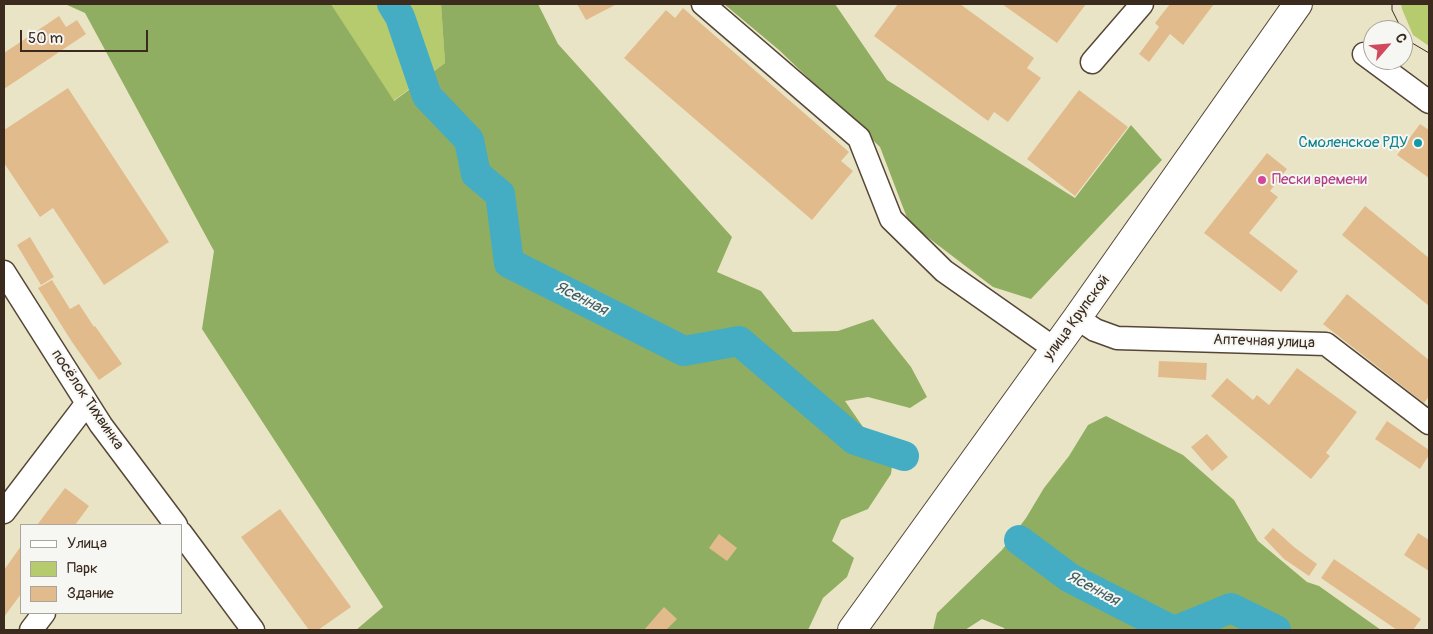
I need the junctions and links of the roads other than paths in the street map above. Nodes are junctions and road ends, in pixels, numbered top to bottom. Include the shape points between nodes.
1 (704, 4) edge
2 (1142, 4) edge
3 (1298, 4) edge
4 (1092, 62) dead end
5 (1386, 70) edge
6 (1429, 102) edge
7 (4, 272) edge
8 (1077, 318) junction
9 (1055, 349) junction
10 (87, 403) junction
11 (1429, 423) edge
12 (4, 512) edge
13 (175, 524) edge
14 (182, 536) edge
15 (191, 560) edge
16 (43, 614) edge
17 (31, 630) edge
18 (253, 630) edge
19 (852, 630) edge

1 - 9 street via 859,138 891,219 944,271
2 - 4 street
3 - 8 main road, улица Крупской
5 - 6 street
7 - 10 street, посёлок Тихвинка
8 - 9 main road, улица Крупской
8 - 11 street, Аптечная улица via 1095,330 1117,338 1326,344
9 - 19 main road, улица Крупской
10 - 12 street
10 - 13 street, посёлок Тихвинка
14 - 15 street
15 - 18 street
16 - 17 street

